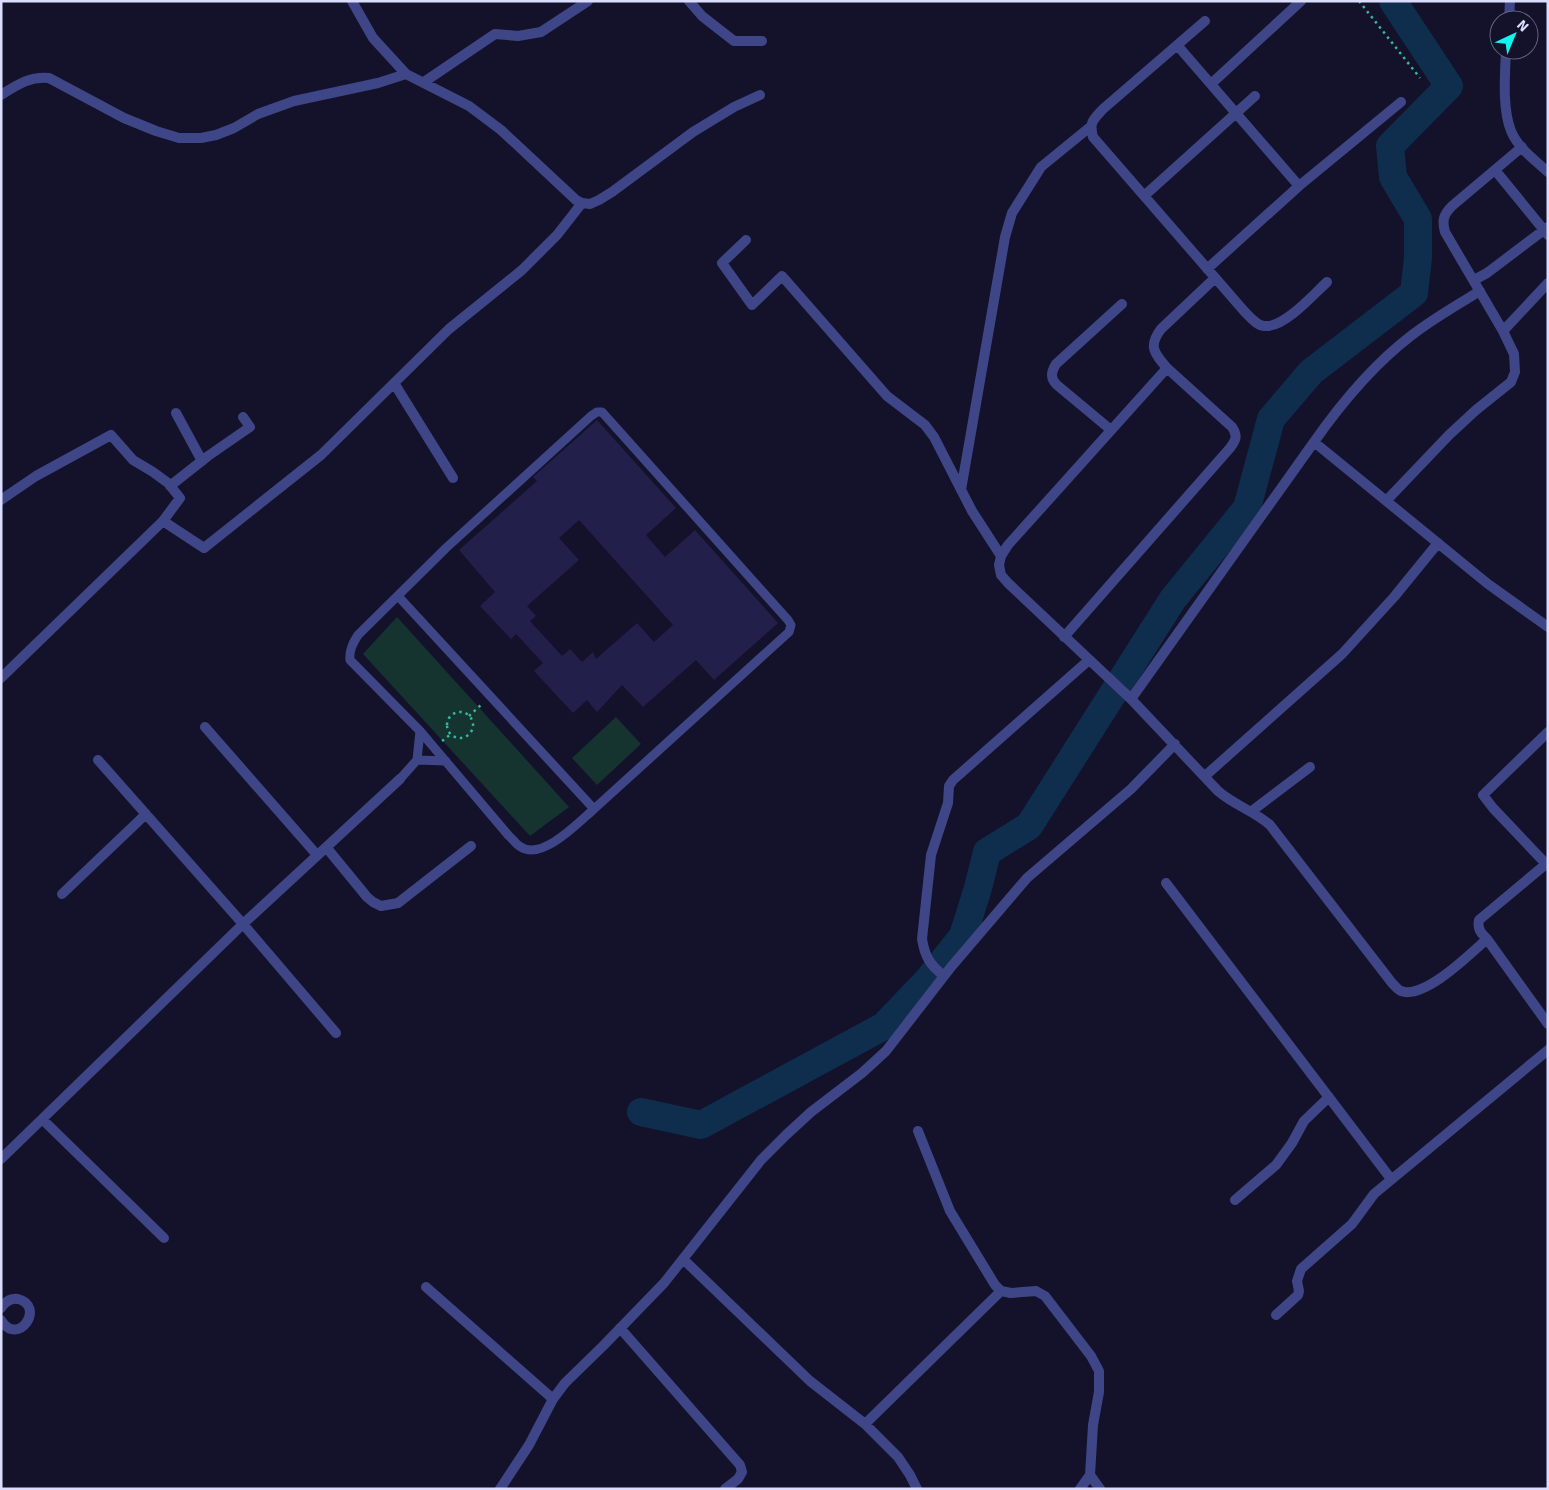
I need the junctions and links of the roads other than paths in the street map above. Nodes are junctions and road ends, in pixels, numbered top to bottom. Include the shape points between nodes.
1 (352, 1) edge
2 (588, 1) edge
3 (690, 1) edge
4 (1301, 1) edge
5 (1205, 21) dead end
6 (762, 41) dead end
7 (1177, 45) junction
8 (1506, 60) edge
9 (406, 74) junction
10 (424, 82) junction
11 (1211, 84) junction
12 (1, 95) edge
13 (760, 95) dead end
14 (1256, 96) dead end
15 (1401, 102) dead end
16 (1236, 114) junction
17 (1090, 127) junction
18 (1522, 147) junction
19 (1495, 170) junction
20 (1548, 172) edge
21 (1298, 186) junction
22 (1144, 196) junction
23 (582, 203) junction
24 (1547, 231) edge
25 (746, 240) dead end
26 (1207, 269) junction
27 (1216, 278) junction
28 (1474, 280) junction
29 (1327, 282) dead end
30 (1548, 283) edge
31 (1480, 290) junction
32 (1122, 304) dead end
33 (1503, 331) junction
34 (1167, 368) junction
35 (394, 383) junction
36 (176, 414) dead end
37 (243, 417) dead end
38 (1111, 430) junction
39 (1314, 442) junction
40 (202, 461) junction
41 (453, 478) dead end
42 (170, 486) junction
43 (961, 490) junction
44 (1, 500) edge
45 (1386, 500) junction
46 (163, 521) junction
47 (1438, 544) junction
48 (1001, 556) junction
49 (398, 596) junction
50 (1548, 627) edge
51 (1064, 637) junction
52 (1088, 660) junction
53 (1, 678) edge
54 (1129, 697) junction
55 (205, 727) dead end
56 (420, 731) junction
57 (1548, 732) edge
58 (1175, 744) junction
59 (98, 760) dead end
60 (417, 760) junction
61 (446, 761) junction
62 (1310, 766) dead end
63 (1205, 776) junction
64 (400, 779) joint
65 (594, 808) junction
66 (1252, 812) junction
67 (146, 814) junction
68 (471, 846) dead end
69 (326, 847) junction
70 (318, 856) junction
71 (1547, 865) edge
72 (1166, 883) dead end
73 (62, 894) dead end
74 (243, 924) junction
75 (1487, 939) junction
76 (938, 971) junction
77 (1548, 1024) edge
78 (336, 1033) dead end
79 (1548, 1050) edge
80 (1329, 1097) junction
81 (42, 1119) junction
82 (918, 1131) dead end
83 (1, 1159) edge
84 (1390, 1179) junction
85 (1236, 1200) dead end
86 (164, 1238) dead end
87 (683, 1260) junction
88 (426, 1287) dead end
89 (1001, 1291) junction
90 (1, 1308) edge
91 (1276, 1315) dead end
92 (2, 1324) edge
93 (620, 1328) junction
94 (553, 1399) junction
95 (865, 1424) junction
96 (1090, 1475) junction
97 (500, 1489) edge
98 (725, 1489) edge
99 (917, 1489) edge
100 (1080, 1489) edge
101 (1100, 1489) edge

1 - 9 street via 373,38
2 - 10 street via 541,32 518,36 495,34
3 - 6 street via 702,16 734,41
4 - 11 street
5 - 7 street
7 - 11 street
7 - 17 street via 1103,109
8 - 18 street via 1507,116 1511,132
9 - 10 street
9 - 12 street via 294,101 258,114 234,128 201,138 179,138 156,131 124,118 49,78 30,79
10 - 23 street via 469,106 494,125 568,194
11 - 16 street
13 - 23 street via 694,132 606,196 590,204
14 - 16 street
15 - 21 street
16 - 21 street
16 - 22 street
17 - 22 street via 1093,137
17 - 43 street via 1042,167 1012,213 1005,237
18 - 19 street
18 - 20 street
19 - 24 street
19 - 28 street via 1452,206 1444,217 1445,232
21 - 26 street
22 - 26 street
23 - 35 street via 558,235 522,270 449,329
24 - 28 street
25 - 43 street via 722,263 752,305 782,276 887,396 925,425
26 - 27 street
27 - 29 street via 1256,323 1265,326 1276,325 1288,317
27 - 34 street via 1155,336 1154,350
28 - 31 street
30 - 33 street
31 - 33 street
31 - 39 street via 1425,325 1393,351 1356,389
32 - 38 street via 1056,364 1051,375 1057,385
33 - 45 street via 1514,354 1515,372 1511,382 1449,435
34 - 38 street
34 - 51 street via 1232,427 1236,437 1230,448
35 - 41 street
35 - 46 street via 321,455 204,548
36 - 40 street
37 - 40 street via 250,427
38 - 48 street
39 - 45 street
39 - 54 street
40 - 42 street
42 - 44 street via 133,460 111,435 36,476
42 - 46 street via 180,498
43 - 48 street
45 - 47 street
46 - 53 street
47 - 50 street
47 - 63 street via 1342,654
48 - 51 street via 1001,575
49 - 56 lane via 358,635 350,660
49 - 65 lane
49 - 65 lane via 591,416 597,412 607,415 791,626 789,632
51 - 52 street
52 - 54 street
52 - 76 street via 949,786 948,803 931,855 922,939 924,952
54 - 58 street
55 - 70 street
56 - 60 lane
56 - 61 lane
57 - 71 street via 1483,795
58 - 63 street
58 - 76 street via 1130,789 1027,878
59 - 67 street
60 - 61 lane
60 - 64 lane
61 - 65 lane via 521,848 535,850 557,840
62 - 66 street
63 - 66 street via 1226,798
64 - 69 street
66 - 75 street via 1282,838 1400,991 1411,993 1435,983
67 - 73 street
67 - 74 street
68 - 69 street via 398,903 381,906 367,897
69 - 70 street
70 - 74 street
71 - 75 street via 1480,920 1479,930
72 - 80 street
74 - 78 street
74 - 81 street
75 - 77 street
76 - 87 street via 886,1051 811,1112 761,1160
79 - 84 street
80 - 84 street
80 - 85 street via 1304,1121 1276,1165
81 - 83 street
81 - 86 street
82 - 89 street via 950,1211
84 - 91 street via 1374,1194 1352,1224 1301,1269 1297,1281 1298,1295
87 - 93 street
87 - 95 street via 810,1381
88 - 94 street
89 - 95 street
89 - 96 street via 1036,1291 1045,1296 1100,1371
90 - 92 street via 15,1299 24,1302 30,1311 29,1320 22,1328 12,1329
93 - 94 street
93 - 98 street via 740,1465 741,1476
94 - 97 street via 529,1445
95 - 99 street via 898,1457
96 - 100 street
96 - 101 street

